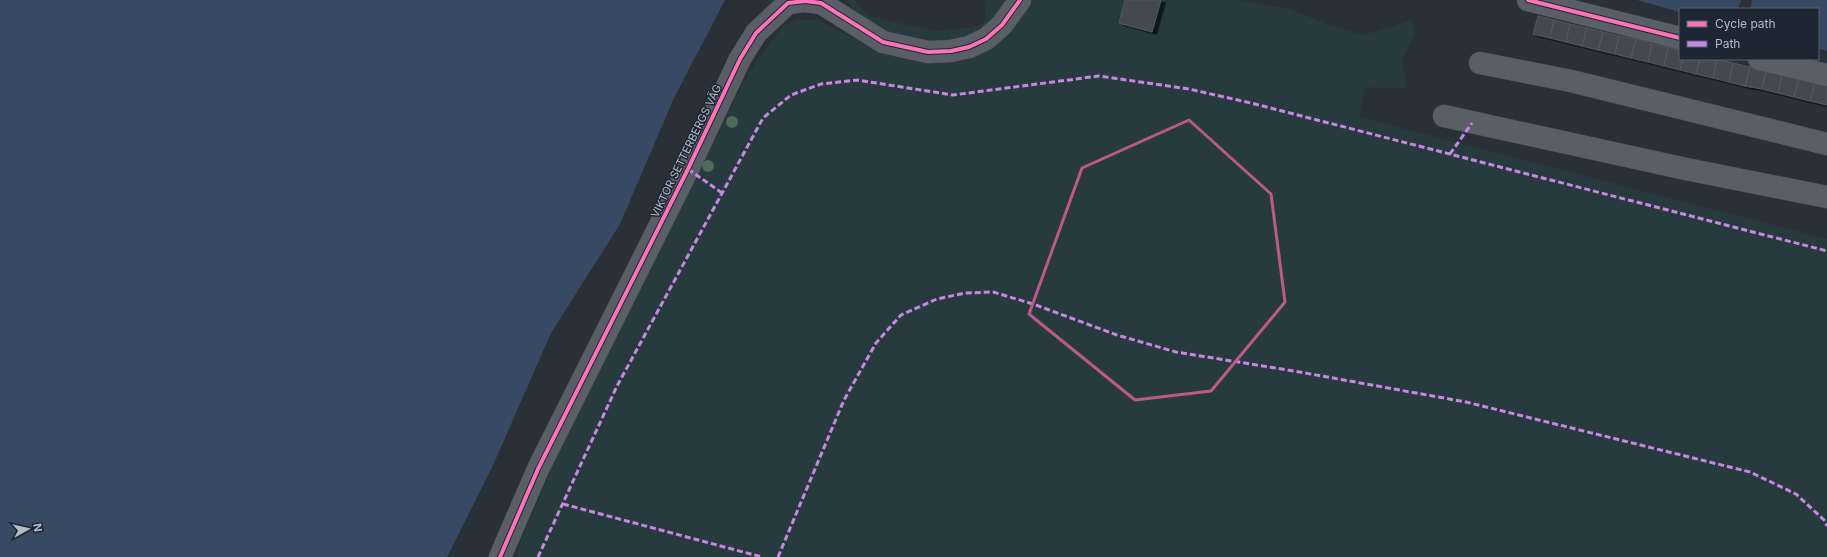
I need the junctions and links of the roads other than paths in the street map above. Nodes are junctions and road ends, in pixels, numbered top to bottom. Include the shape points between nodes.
1 (1020, 0) edge
2 (1528, 0) edge
3 (1679, 38) edge
4 (1763, 60) edge
5 (1480, 62) dead end
6 (1827, 75) edge
7 (1444, 116) dead end
8 (1827, 144) edge
9 (1827, 197) edge
10 (500, 557) edge

1 - 10 street, VIKTOR SETTERBERGS VÄG via 1002,25 986,39 969,47 951,51 928,52 883,42 821,3 805,1 788,3 756,33 740,59 538,469
2 - 3 street
4 - 6 street
5 - 8 street via 1571,81
7 - 9 street via 1686,170

